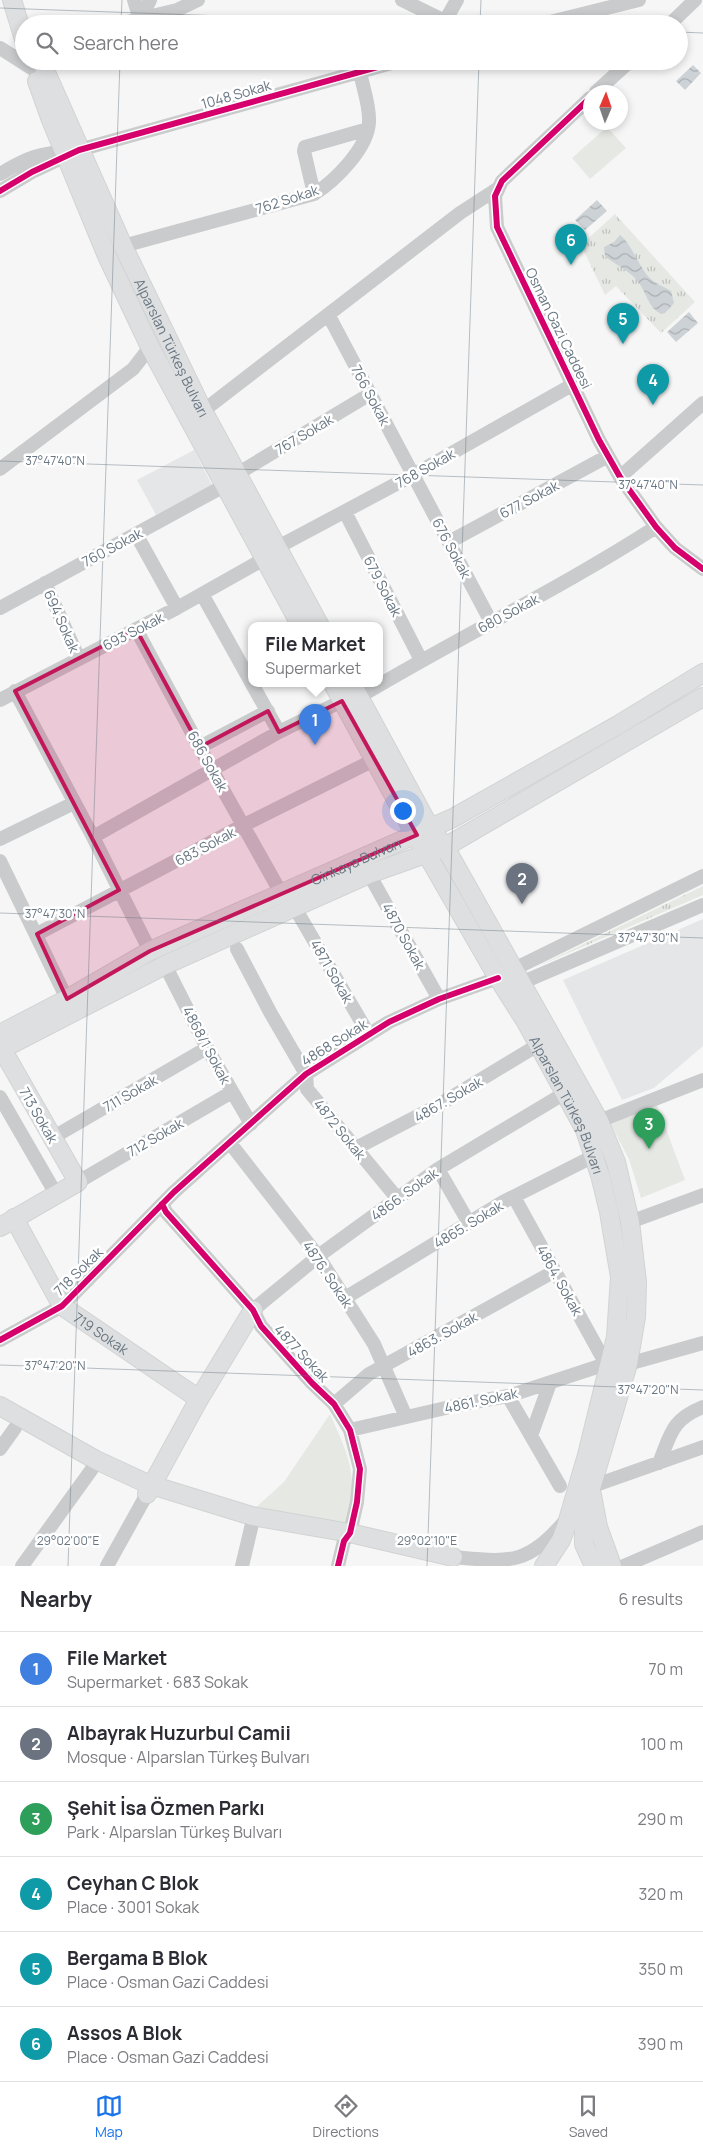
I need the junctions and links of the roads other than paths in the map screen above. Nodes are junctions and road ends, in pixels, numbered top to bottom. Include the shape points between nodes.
1 (12, 0) edge
2 (21, 0) edge
3 (134, 0) edge
4 (150, 0) edge
5 (198, 0) edge
6 (402, 0) edge
7 (457, 0) edge
8 (639, 0) edge
9 (695, 0) edge
10 (17, 15) edge
11 (25, 15) edge
12 (138, 15) edge
13 (142, 15) edge
14 (158, 15) edge
15 (431, 15) edge
16 (449, 15) edge
17 (578, 15) edge
18 (679, 15) edge
19 (0, 48) edge
20 (15, 55) edge
21 (37, 70) edge
22 (367, 70) edge
23 (620, 70) edge
24 (360, 72) junction
25 (604, 85) edge
26 (583, 105) edge
27 (368, 130) junction
28 (70, 153) junction
29 (0, 174) edge
30 (496, 189) junction
31 (0, 191) edge
32 (314, 194) junction
33 (123, 246) junction
34 (329, 316) junction
35 (150, 347) junction
36 (572, 385) junction
37 (370, 394) junction
38 (703, 403) edge
39 (203, 411) junction
40 (608, 456) junction
41 (0, 469) edge
42 (237, 474) junction
43 (413, 475) junction
44 (620, 477) junction
45 (224, 486) junction
46 (345, 512) junction
47 (656, 527) junction
48 (136, 534) junction
49 (449, 542) junction
50 (270, 554) junction
51 (703, 569) edge
52 (45, 583) junction
53 (202, 594) junction
54 (0, 608) edge
55 (177, 608) junction
56 (299, 622) edge
57 (317, 622) edge
58 (491, 622) junction
59 (136, 629) junction
60 (79, 659) junction
61 (421, 660) junction
62 (703, 673) edge
63 (248, 676) edge
64 (383, 678) edge
65 (254, 687) edge
66 (334, 687) edge
67 (356, 690) edge
68 (15, 691) junction
69 (703, 697) edge
70 (0, 700) edge
71 (342, 701) junction
72 (268, 711) junction
73 (279, 732) junction
74 (200, 747) junction
75 (374, 760) junction
76 (212, 770) junction
77 (74, 802) junction
78 (244, 825) junction
79 (480, 827) junction
80 (424, 831) junction
81 (93, 837) junction
82 (0, 839) edge
83 (445, 847) junction
84 (427, 854) junction
85 (0, 861) edge
86 (369, 874) junction
87 (703, 876) edge
88 (463, 880) junction
89 (119, 890) junction
90 (281, 893) junction
91 (703, 905) edge
92 (295, 908) junction
93 (37, 934) junction
94 (237, 949) dead end
95 (150, 951) junction
96 (165, 965) junction
97 (518, 976) junction
98 (498, 978) junction
99 (67, 998) junction
100 (439, 999) junction
101 (369, 1035) junction
102 (0, 1044) edge
103 (538, 1045) junction
104 (207, 1048) junction
105 (306, 1074) junction
106 (703, 1080) edge
107 (232, 1092) junction
108 (565, 1093) junction
109 (0, 1097) edge
110 (599, 1120) junction
111 (251, 1124) junction
112 (52, 1138) junction
113 (230, 1143) junction
114 (356, 1148) junction
115 (594, 1156) junction
116 (438, 1169) junction
117 (78, 1182) junction
118 (56, 1194) junction
119 (703, 1195) edge
120 (514, 1196) junction
121 (397, 1198) junction
122 (162, 1204) junction
123 (7, 1222) edge
124 (630, 1222) junction
125 (469, 1223) junction
126 (318, 1256) junction
127 (555, 1271) junction
128 (345, 1298) junction
129 (62, 1306) junction
130 (253, 1310) junction
131 (0, 1340) edge
132 (703, 1343) edge
133 (608, 1364) junction
134 (628, 1364) junction
135 (384, 1366) junction
136 (550, 1383) junction
137 (508, 1396) junction
138 (199, 1399) junction
139 (334, 1404) junction
140 (0, 1406) edge
141 (703, 1407) edge
142 (406, 1417) junction
143 (7, 1424) edge
144 (350, 1430) junction
145 (531, 1436) junction
146 (703, 1447) edge
147 (0, 1449) edge
148 (659, 1463) junction
149 (92, 1469) junction
150 (560, 1486) dead end
151 (592, 1488) junction
152 (150, 1490) junction
153 (570, 1514) junction
154 (252, 1524) junction
155 (703, 1532) edge
156 (347, 1537) junction
157 (455, 1564) edge
158 (22, 1566) edge
159 (107, 1566) edge
160 (242, 1566) edge
161 (338, 1566) edge
162 (477, 1566) edge
163 (544, 1566) edge
164 (594, 1566) edge
165 (612, 1566) edge
166 (624, 1566) edge

1 - 10 main road
2 - 11 main road
3 - 12 street
4 - 13 street
5 - 14 street
6 - 15 street
7 - 16 street
8 - 17 street
9 - 18 street
19 - 20 street
21 - 28 main road, Alparslan Türkeş Bulvarı
22 - 24 street, 1048 Sokak
23 - 25 street
24 - 27 street via 370,120
24 - 28 street, 1048 Sokak
26 - 30 street
27 - 32 street, 762 Sokak via 346,166
27 - 32 street via 305,147
28 - 29 street via 29,157
28 - 31 street
28 - 33 main road, Alparslan Türkeş Bulvarı
28 - 35 main road, Alparslan Türkeş Bulvarı via 107,256
30 - 34 street via 460,213
30 - 36 street, Osman Gazi Caddesi via 497,227
32 - 33 street, 762 Sokak
33 - 39 main road, Alparslan Türkeş Bulvarı
34 - 37 street, 766 Sokak
34 - 39 street
35 - 41 street via 133,369
35 - 45 main road, Alparslan Türkeş Bulvarı
36 - 40 street, Osman Gazi Caddesi
36 - 43 street, 768 Sokak
37 - 42 street, 767 Sokak
37 - 43 street, 766 Sokak
38 - 44 street
39 - 42 main road, Alparslan Türkeş Bulvarı
40 - 44 street, Osman Gazi Caddesi
40 - 49 street, 677 Sokak
42 - 50 main road, Alparslan Türkeş Bulvarı
43 - 46 street, 768 Sokak
43 - 49 street, 676 Sokak
44 - 47 street, Osman Gazi Caddesi
45 - 48 street, 760 Sokak
45 - 50 main road, Alparslan Türkeş Bulvarı
46 - 50 street, 768 Sokak
46 - 61 street, 679 Sokak
47 - 51 street, Osman Gazi Caddesi via 675,548
47 - 58 street, 680 Sokak via 606,560
48 - 52 street, 760 Sokak
48 - 55 street
49 - 58 street, 676 Sokak
50 - 53 street, 693 Sokak
50 - 56 main road, Alparslan Türkeş Bulvarı
50 - 57 main road, Alparslan Türkeş Bulvarı
52 - 54 street, 760 Sokak
52 - 60 street, 694 Sokak
53 - 55 street, 693 Sokak
53 - 63 street
55 - 59 street, 693 Sokak
58 - 61 street, 680 Sokak
59 - 60 street, 693 Sokak
59 - 74 street, 686 Sokak
60 - 68 street, 693 Sokak
61 - 64 street, 680 Sokak
62 - 80 main road, Cinkaya Bulvarı via 545,768
65 - 72 street
66 - 71 main road, Alparslan Türkeş Bulvarı
67 - 80 main road, Alparslan Türkeş Bulvarı
68 - 70 street, 693 Sokak
68 - 77 street
69 - 79 main road, Cinkaya Bulvarı
71 - 73 street
71 - 75 main road, Alparslan Türkeş Bulvarı
72 - 73 street
72 - 74 street
73 - 76 street
74 - 76 street, 686 Sokak
75 - 78 street, 683 Sokak
75 - 80 main road, Alparslan Türkeş Bulvarı
76 - 78 street, 686 Sokak
76 - 81 street
77 - 81 street
77 - 82 street
78 - 89 street, 683 Sokak
78 - 90 street, 686 Sokak
79 - 83 main road, Cinkaya Bulvarı
79 - 88 main road via 463,846 460,859
80 - 83 main road, Alparslan Türkeş Bulvarı
80 - 84 main road, Alparslan Türkeş Bulvarı
80 - 90 main road, Cinkaya Bulvarı
81 - 89 street
83 - 84 main road, Cinkaya Bulvarı
83 - 88 main road, Alparslan Türkeş Bulvarı
84 - 86 main road, Cinkaya Bulvarı
84 - 98 main road, Alparslan Türkeş Bulvarı
85 - 93 street
86 - 92 main road, Cinkaya Bulvarı
86 - 100 street, 4870 Sokak
87 - 97 street
88 - 97 main road, Alparslan Türkeş Bulvarı
89 - 93 street, 683 Sokak
89 - 95 street
90 - 95 main road, Cinkaya Bulvarı
91 - 97 street
92 - 96 main road, Cinkaya Bulvarı
92 - 101 street, 4871 Sokak
93 - 99 street
94 - 105 street, 4872 Sokak
95 - 99 main road, Cinkaya Bulvarı
96 - 102 main road, Cinkaya Bulvarı
96 - 104 street, 4868/1 Sokak
97 - 110 main road, Alparslan Türkeş Bulvarı
98 - 100 street, 4868 Sokak
98 - 103 main road, Alparslan Türkeş Bulvarı
99 - 102 main road, Cinkaya Bulvarı
100 - 101 street, 4868 Sokak
101 - 105 street, 4868 Sokak
102 - 112 main road, 713 Sokak
103 - 108 main road, Alparslan Türkeş Bulvarı
103 - 114 street, 4867. Sokak via 437,1106
104 - 107 street, 4868/1 Sokak
104 - 112 street, 711 Sokak
105 - 111 street, 4868 Sokak
105 - 114 street, 4872 Sokak via 307,1089
106 - 110 street
107 - 111 street, 4868/1 Sokak
107 - 117 street, 712 Sokak
108 - 115 main road, Alparslan Türkeş Bulvarı via 585,1130
108 - 116 street, 4866. Sokak
109 - 118 street, 713 Sokak
110 - 124 main road, Alparslan Türkeş Bulvarı via 616,1162
111 - 113 street, 4868 Sokak
112 - 117 main road, 713 Sokak
113 - 122 street, 4868 Sokak
113 - 126 street, 4876. Sokak
114 - 121 street, 4872 Sokak
115 - 120 street, 4865. Sokak
115 - 133 main road, Alparslan Türkeş Bulvarı via 610,1212 620,1277 616,1337
116 - 121 street, 4866. Sokak
116 - 125 street
117 - 118 main road
118 - 123 main road
119 - 124 street
120 - 125 street, 4865. Sokak
120 - 127 street, 4864. Sokak
121 - 126 street, 4866. Sokak
122 - 129 street, 718 Sokak
122 - 130 street, 4877 Sokak
123 - 129 main road, 719 Sokak
124 - 134 main road, Alparslan Türkeş Bulvarı via 637,1282 636,1317
125 - 128 street, 4865. Sokak
126 - 128 street, 4876. Sokak
126 - 130 street, 4866. Sokak
127 - 133 street, 4864. Sokak
127 - 135 street, 4863. Sokak
128 - 135 street, 4876. Sokak
129 - 131 street, 718 Sokak
129 - 138 main road, 719 Sokak
130 - 138 main road
130 - 139 street, 4877 Sokak via 261,1326
132 - 134 street
133 - 136 street, 4861. Sokak
133 - 153 main road, Alparslan Türkeş Bulvarı
134 - 151 main road, Alparslan Türkeş Bulvarı
135 - 139 street, 4863. Sokak via 369,1374
135 - 142 street, 4876. Sokak
136 - 137 street, 4861. Sokak
136 - 145 street
137 - 142 street, 4861. Sokak
137 - 145 street
138 - 152 main road
139 - 144 street, 4877 Sokak
140 - 152 main road
141 - 148 street via 682,1417 673,1428
142 - 144 street, 4861. Sokak
143 - 147 street
143 - 149 main road
144 - 156 street, 4877 Sokak via 360,1469 357,1502
145 - 150 street
146 - 148 street
148 - 151 street
149 - 152 main road
149 - 158 street
151 - 164 main road, Alparslan Türkeş Bulvarı via 584,1512 583,1535
151 - 165 main road, Alparslan Türkeş Bulvarı via 598,1527
152 - 154 main road
152 - 156 main road
152 - 159 street
153 - 157 street via 542,1548 523,1558
153 - 163 main road, Alparslan Türkeş Bulvarı via 561,1540
154 - 156 main road
154 - 160 street
155 - 166 street
156 - 157 main road
156 - 161 street, 4877 Sokak
157 - 162 street

